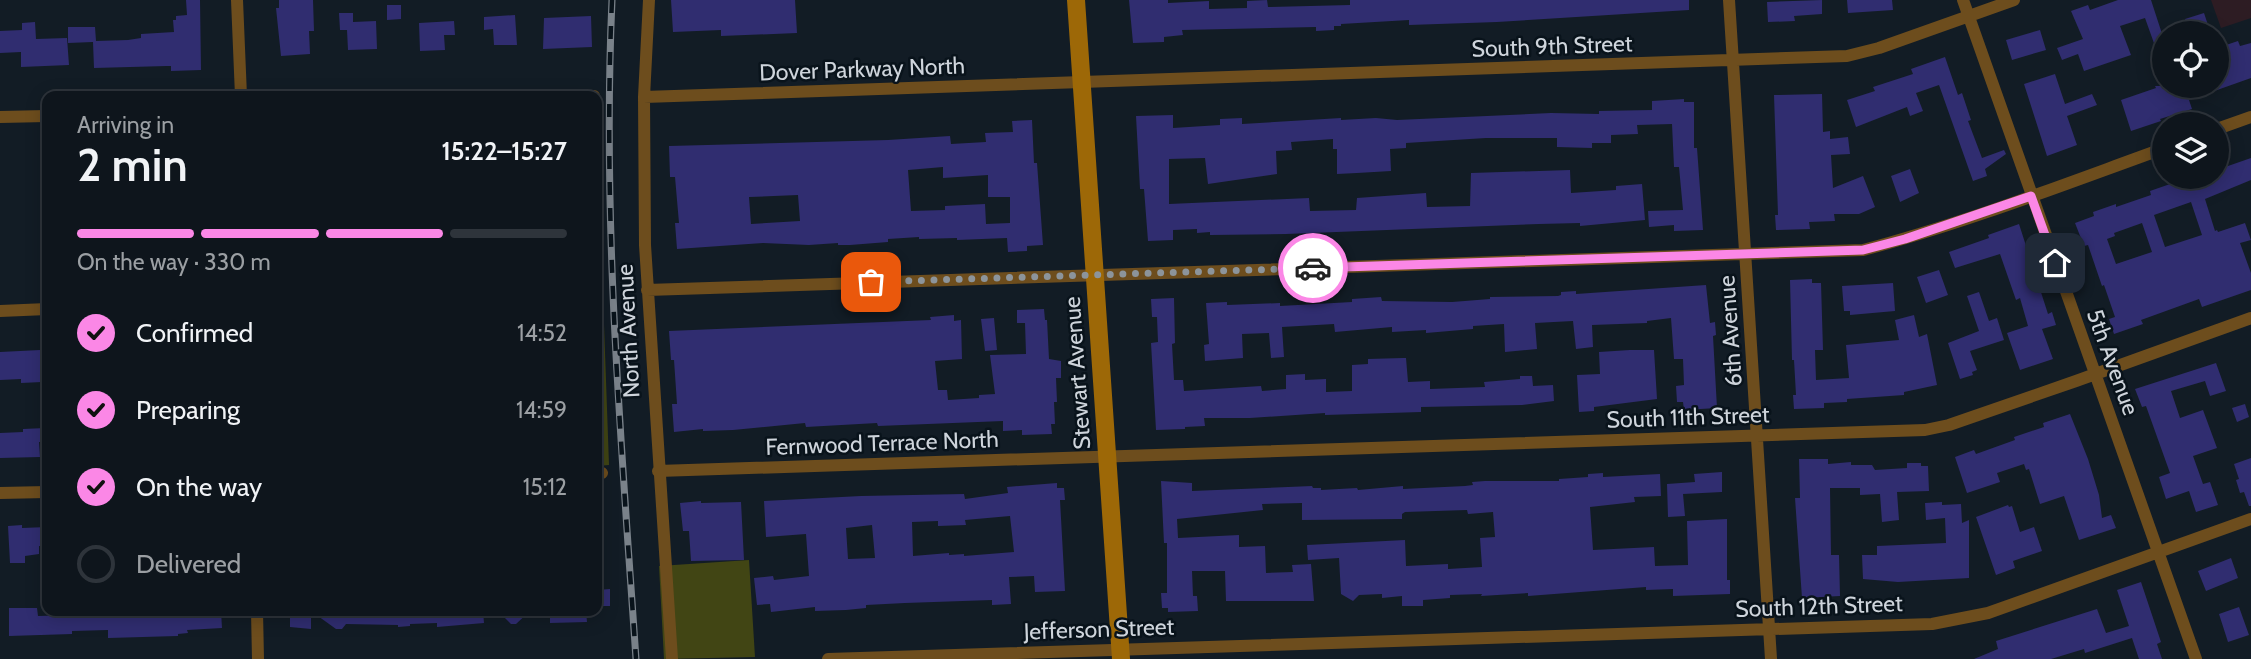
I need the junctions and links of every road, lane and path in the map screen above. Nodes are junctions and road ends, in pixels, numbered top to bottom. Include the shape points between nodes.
1 (237, 0) edge
2 (649, 0) edge
3 (1076, 0) edge
4 (1729, 0) edge
5 (1962, 0) edge
6 (2014, 0) edge
7 (1969, 16) junction
8 (1732, 60) junction
9 (1082, 83) junction
10 (240, 91) edge
11 (644, 97) junction
12 (42, 116) edge
13 (0, 117) edge
14 (2251, 117) edge
15 (2229, 125) edge
16 (2152, 153) edge
17 (2031, 196) junction
18 (1746, 254) junction
19 (1095, 275) junction
20 (647, 290) junction
21 (42, 309) edge
22 (0, 311) edge
23 (2251, 318) edge
24 (2096, 374) junction
25 (1758, 436) junction
26 (1107, 457) junction
27 (658, 471) junction
28 (42, 492) edge
29 (0, 493) edge
30 (2251, 519) edge
31 (2159, 552) junction
32 (257, 616) edge
33 (1769, 628) junction
34 (1372, 641) joint
35 (1121, 654) edge
36 (258, 659) edge
37 (672, 659) edge
38 (828, 659) edge
39 (1771, 659) edge
40 (2196, 659) edge

1 - 10 street
2 - 11 street, North Avenue
3 - 9 main road, Stewart Avenue
4 - 8 street, 6th Avenue
5 - 7 street, 5th Avenue
6 - 7 street, South 9th Street
7 - 8 street, South 9th Street via 1847,56
7 - 17 street, 5th Avenue
8 - 9 street, South 9th Street
8 - 18 street, 6th Avenue
9 - 11 street, Dover Parkway North
9 - 19 main road, Stewart Avenue
11 - 20 street, North Avenue
12 - 13 street
14 - 15 street
16 - 17 street
17 - 18 street via 1863,250
17 - 24 street, 5th Avenue
18 - 19 street
18 - 25 street, 6th Avenue
19 - 20 street
19 - 26 main road, Stewart Avenue
20 - 27 street, North Avenue
21 - 22 street
23 - 24 street, South 11th Street
24 - 25 street, South 11th Street via 1934,429
24 - 31 street, 5th Avenue
25 - 26 street, South 11th Street
25 - 33 street, 6th Avenue
26 - 27 street, Fernwood Terrace North
26 - 35 main road, Stewart Avenue
27 - 37 street, North Avenue
28 - 29 street
30 - 31 street, South 12th Street
31 - 33 street, South 12th Street via 1966,618 1932,624
31 - 40 street, 5th Avenue
32 - 36 street
33 - 34 street, South 12th Street
33 - 39 street, 6th Avenue
34 - 35 street, Jefferson Street
35 - 38 street, Jefferson Street

